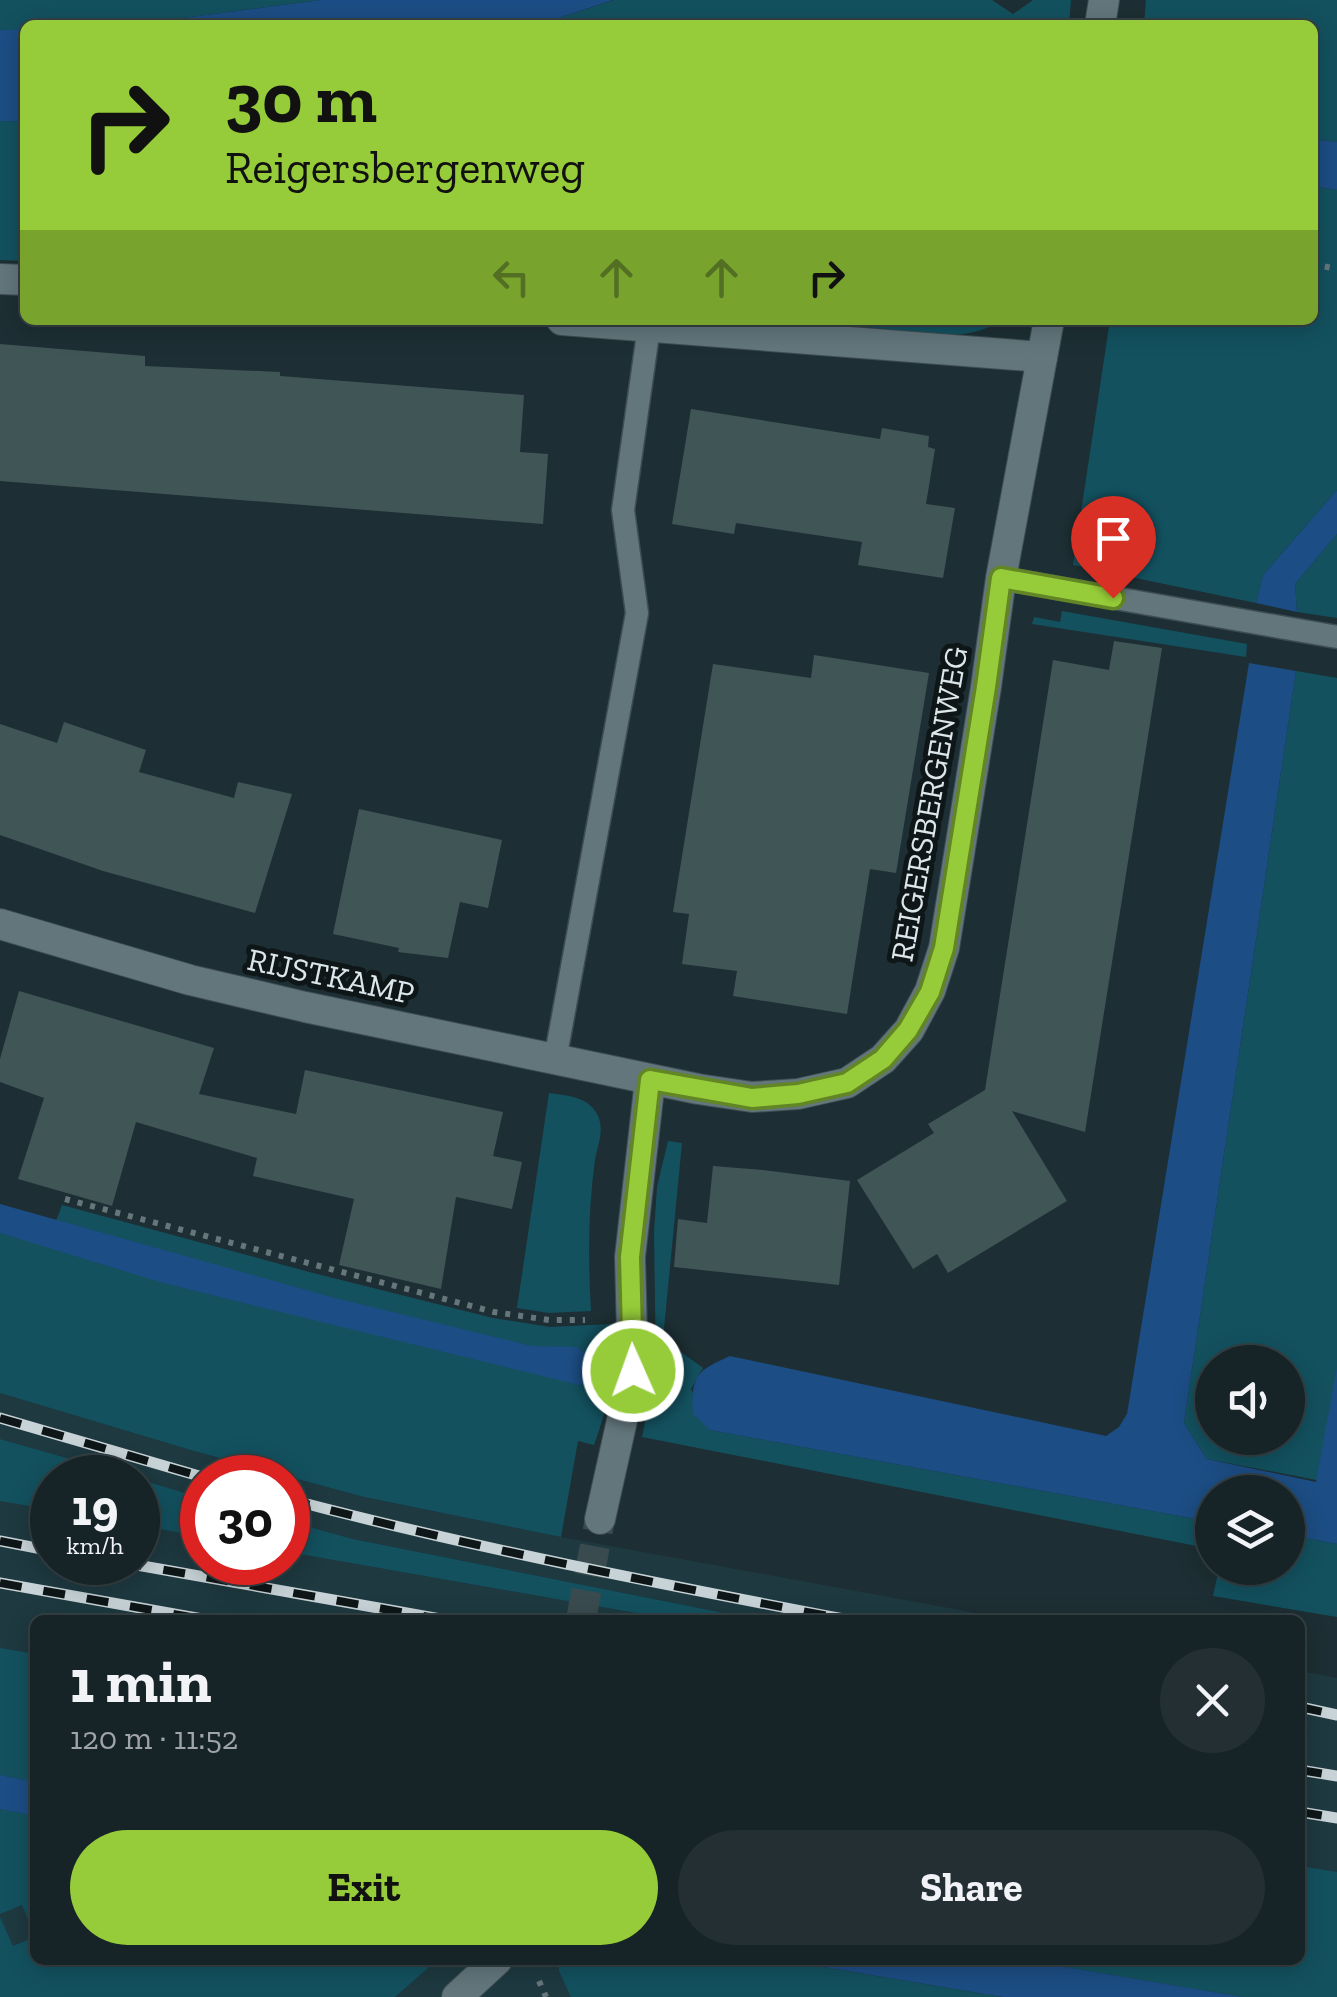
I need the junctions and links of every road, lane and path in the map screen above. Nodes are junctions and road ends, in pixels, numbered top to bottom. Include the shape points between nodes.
1 (624, 325) edge
2 (1048, 325) edge
3 (649, 327) junction
4 (1042, 357) junction
5 (1001, 578) junction
6 (1337, 637) edge
7 (0, 924) edge
8 (556, 1060) junction
9 (650, 1080) junction
10 (65, 1199) dead end
11 (632, 1318) junction
12 (600, 1519) tunnel mouth
13 (492, 1965) edge
14 (457, 1997) edge

1 - 3 street
2 - 4 street, REIGERSBERGENWEG
3 - 4 street
3 - 8 lane via 623,510 638,614
4 - 5 street, REIGERSBERGENWEG
5 - 6 lane
5 - 9 street, REIGERSBERGENWEG via 944,948 908,1030 883,1059 847,1083 798,1094 752,1098
7 - 8 street, RIJSTKAMP via 190,980
8 - 9 street, RIJSTKAMP
9 - 11 street via 630,1257
10 - 11 path via 494,1312 549,1320
11 - 12 street via 633,1371
13 - 14 street

